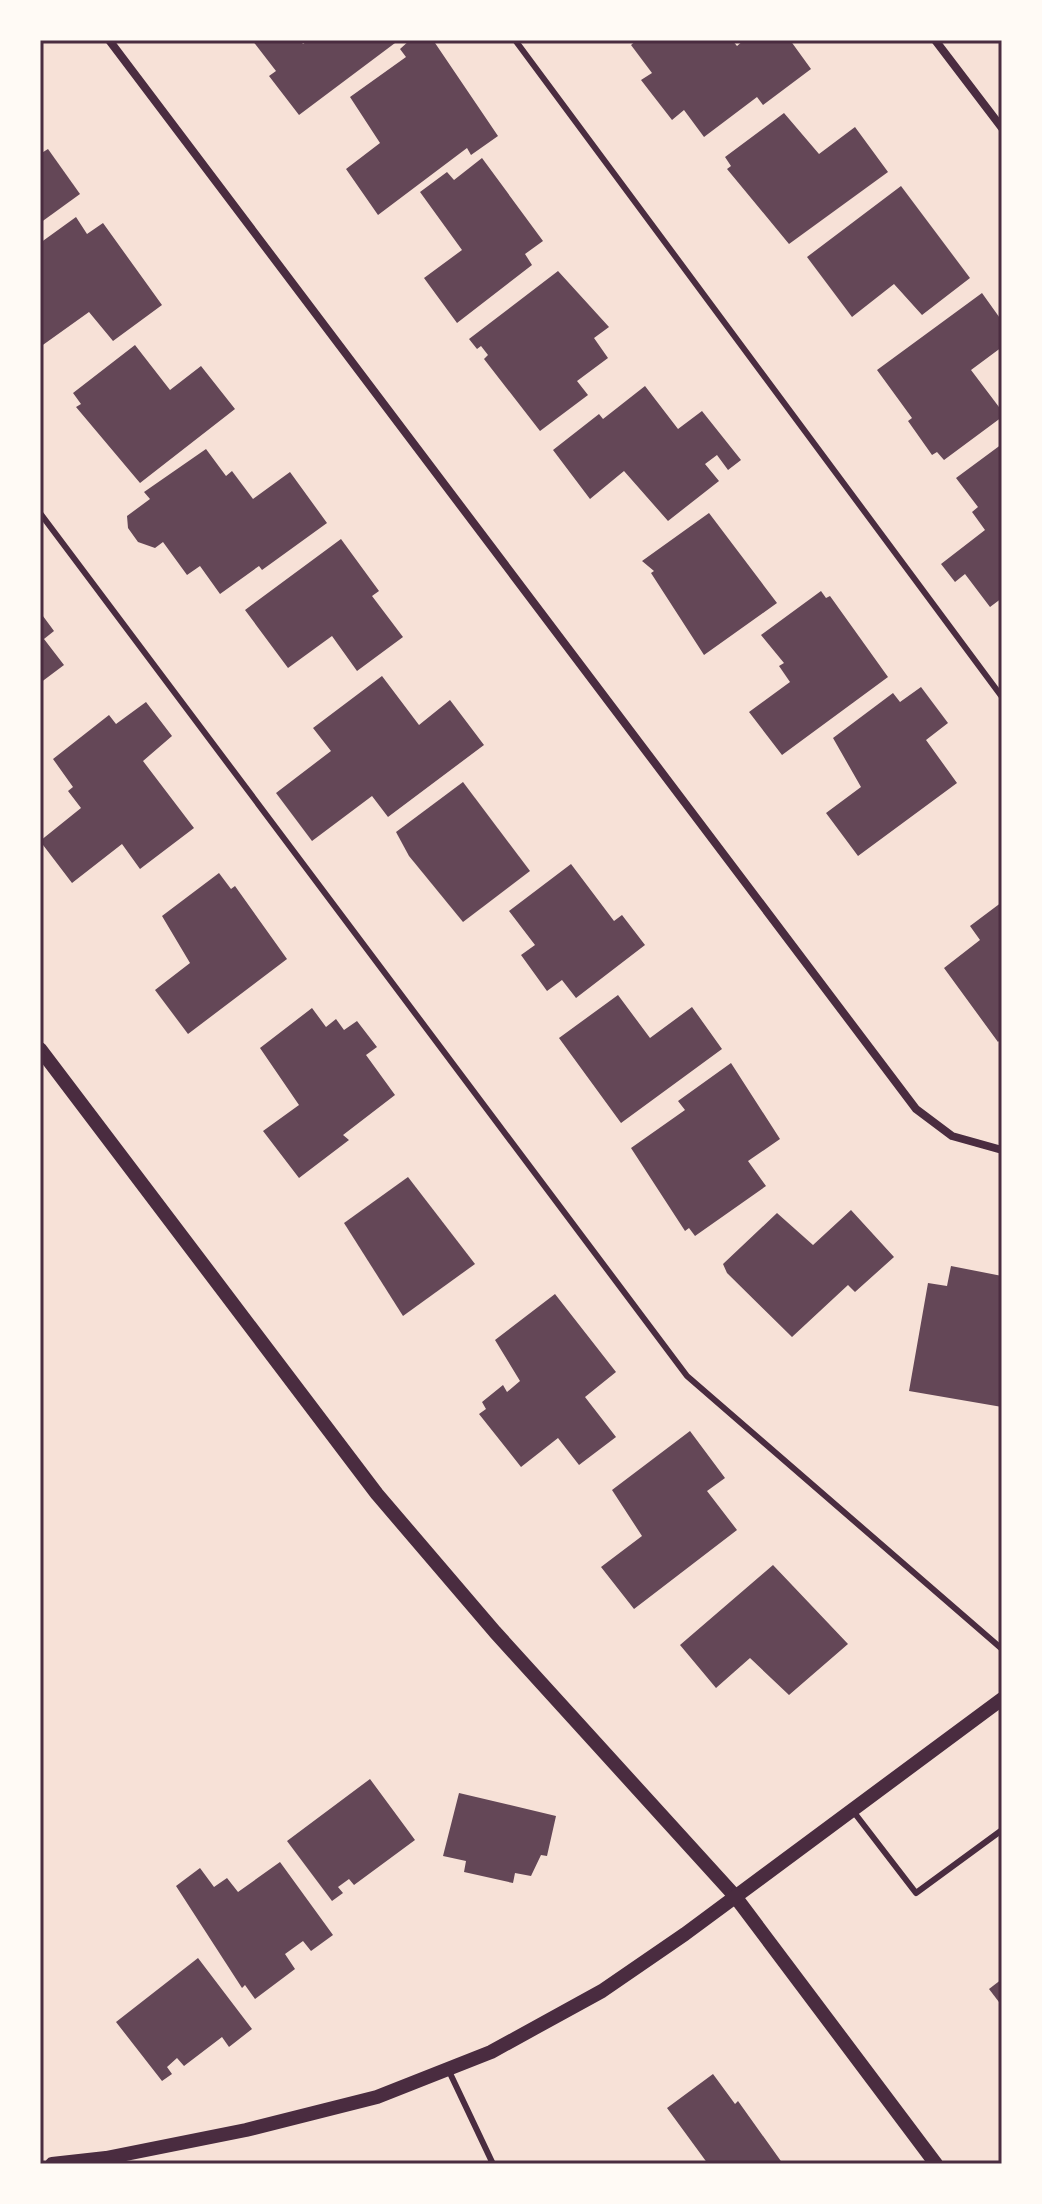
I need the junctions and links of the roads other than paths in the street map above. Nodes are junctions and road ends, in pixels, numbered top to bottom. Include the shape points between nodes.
1 (109, 40) edge
2 (515, 40) edge
3 (935, 40) edge
4 (1002, 128) edge
5 (40, 513) edge
6 (1002, 697) edge
7 (40, 1049) edge
8 (1002, 1150) edge
9 (1002, 1649) edge
10 (1002, 1699) edge
11 (853, 1811) junction
12 (1002, 1830) edge
13 (734, 1895) junction
14 (448, 2069) junction
15 (52, 2164) edge
16 (493, 2164) edge
17 (936, 2164) edge

1 - 8 street via 916,1109 952,1136
2 - 6 lane
3 - 4 street
5 - 9 lane via 687,1376
7 - 13 street via 377,1494
10 - 11 street
11 - 12 lane via 916,1893
11 - 13 street
13 - 14 street via 602,1991 491,2052
13 - 17 street
14 - 15 street via 377,2097 246,2130
14 - 16 lane

